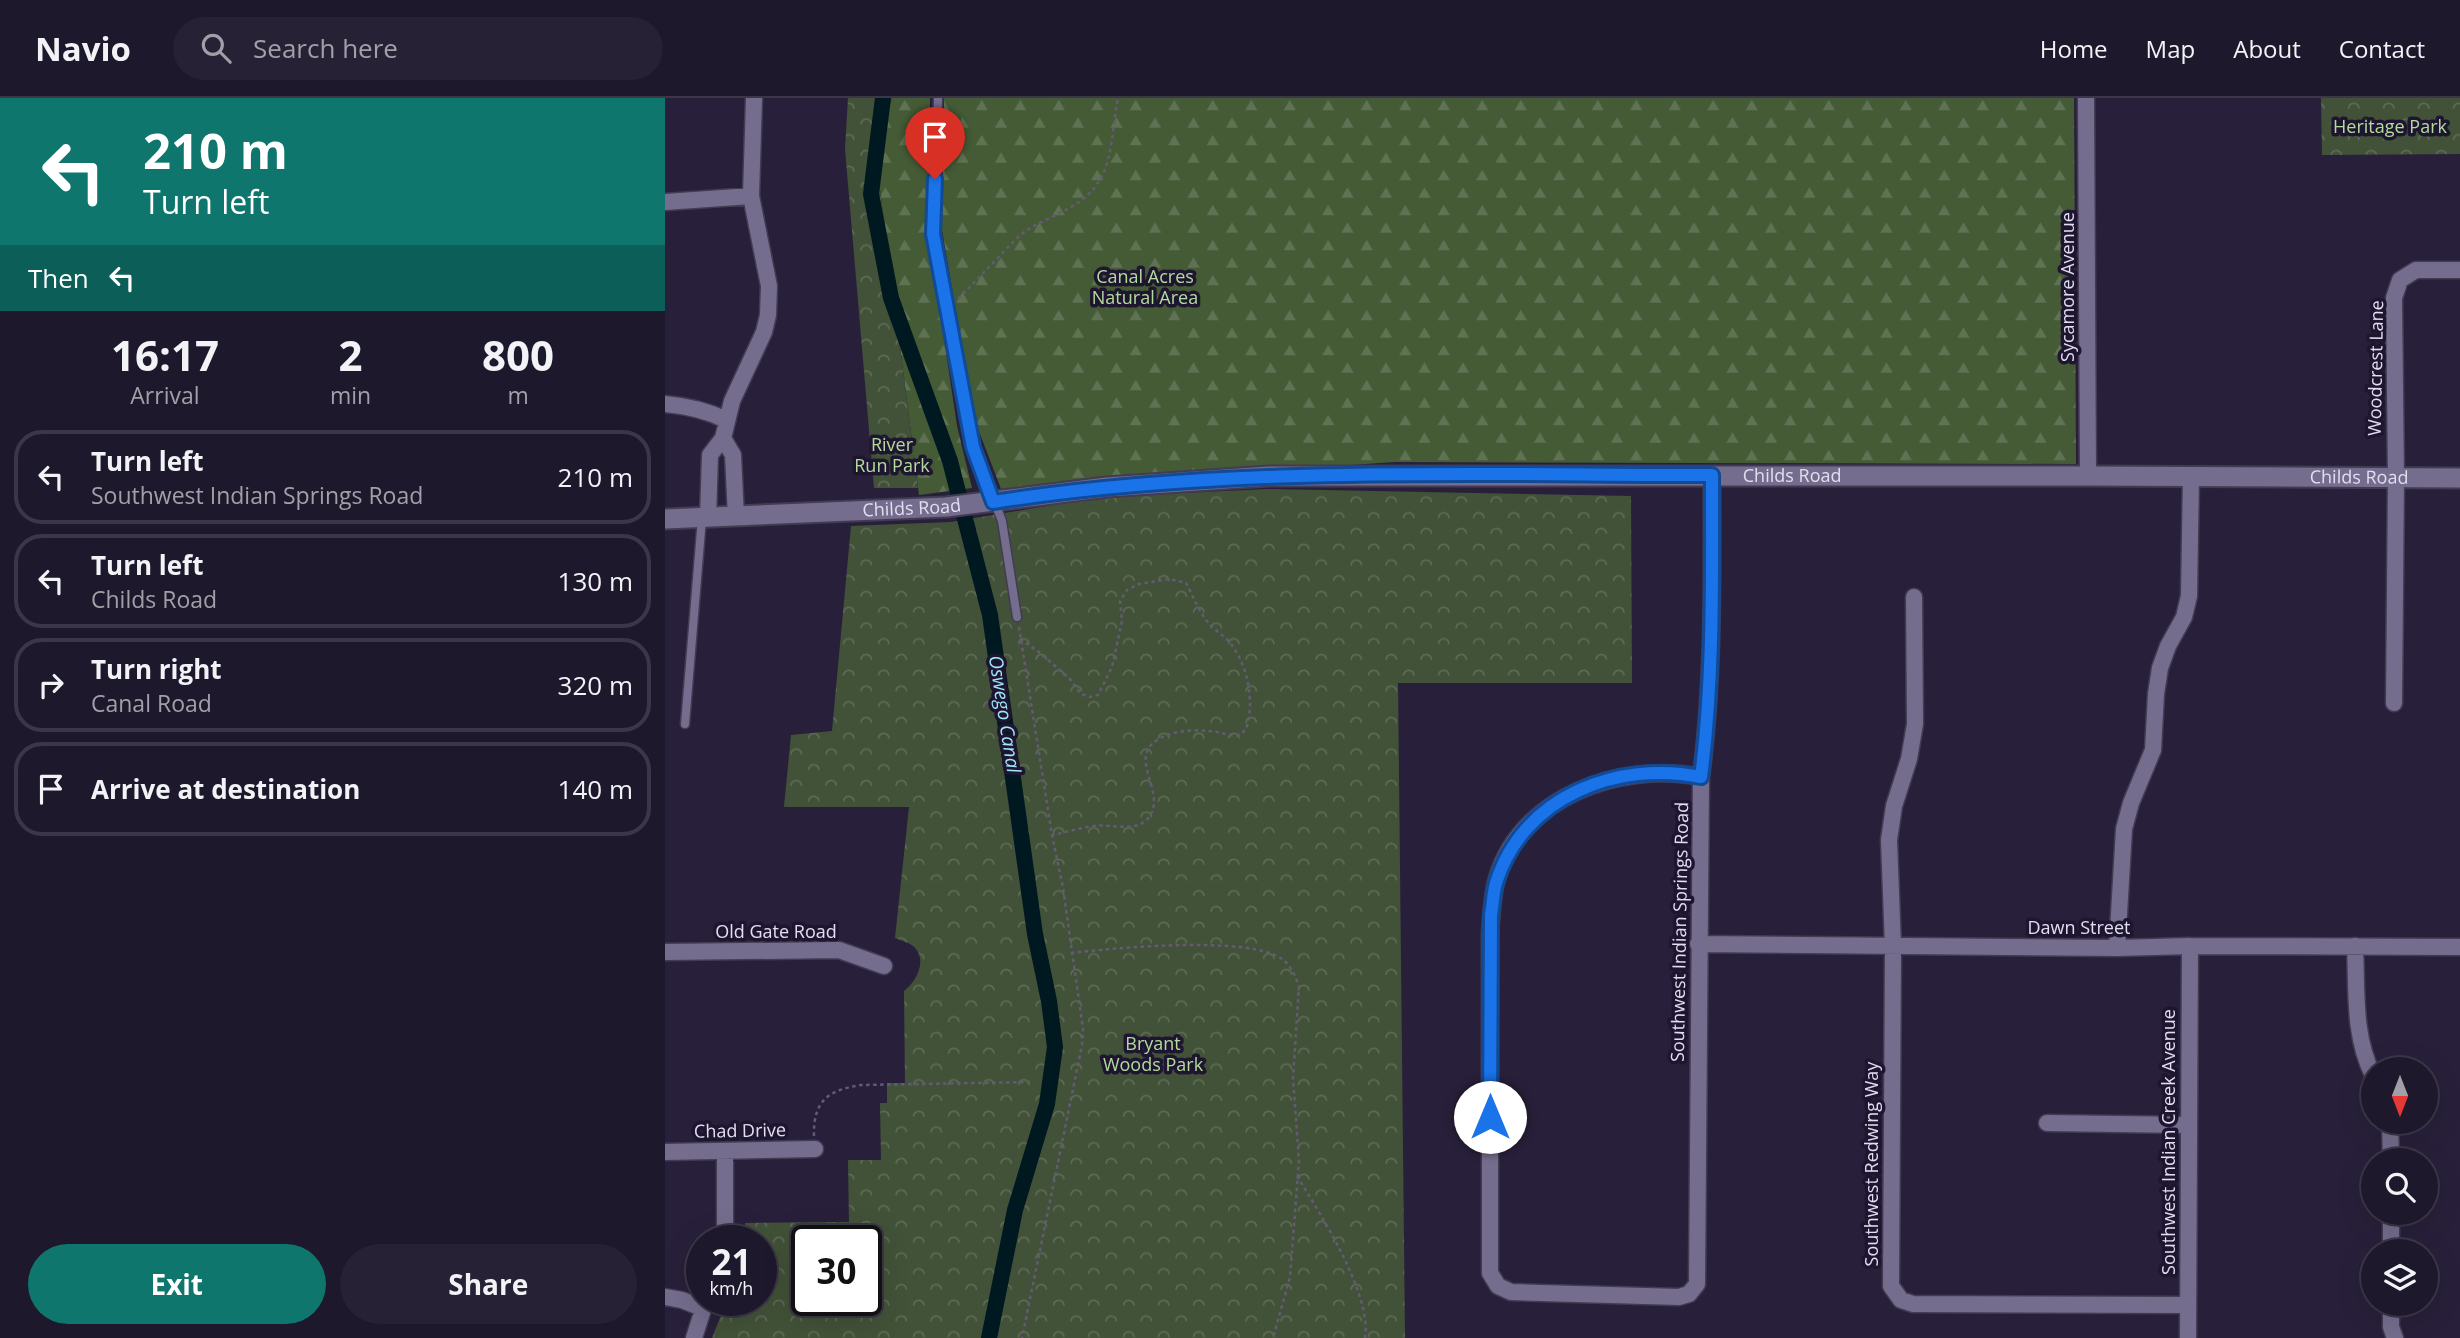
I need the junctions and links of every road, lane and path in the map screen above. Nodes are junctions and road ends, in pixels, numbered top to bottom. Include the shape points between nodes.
1 (754, 98) edge
2 (937, 98) edge
3 (1118, 98) edge
4 (2086, 98) edge
5 (751, 196) junction
6 (665, 202) edge
7 (2460, 270) edge
8 (947, 309) junction
9 (665, 404) edge
10 (726, 420) junction
11 (723, 438) junction
12 (1712, 475) junction
13 (2088, 476) junction
14 (2191, 476) junction
15 (2396, 478) junction
16 (2460, 478) edge
17 (986, 503) junction
18 (736, 517) junction
19 (705, 518) junction
20 (665, 519) edge
21 (1914, 597) dead end
22 (1017, 617) joint
23 (1020, 639) junction
24 (2394, 703) dead end
25 (685, 724) dead end
26 (1701, 777) junction
27 (1052, 835) junction
28 (1698, 944) junction
29 (2190, 946) junction
30 (2355, 946) junction
31 (1893, 947) junction
32 (2460, 947) edge
33 (2117, 948) junction
34 (665, 952) edge
35 (1071, 953) junction
36 (884, 966) dead end
37 (2365, 1057) edge
38 (1030, 1082) dead end
39 (2047, 1123) dead end
40 (2188, 1125) junction
41 (815, 1149) joint
42 (725, 1151) junction
43 (665, 1152) edge
44 (1297, 1176) junction
45 (725, 1225) edge
46 (665, 1297) edge
47 (686, 1301) edge
48 (2188, 1305) junction
49 (700, 1316) edge
50 (2391, 1316) edge
51 (694, 1338) edge
52 (1022, 1338) edge
53 (1273, 1338) edge
54 (1364, 1338) edge
55 (2189, 1338) edge
56 (2395, 1338) edge

1 - 5 street
2 - 8 lane via 933,234
3 - 8 path via 1110,156 1098,185 1086,198 1019,236
4 - 13 street, Sycamore Avenue
5 - 6 street
5 - 10 street via 769,286 768,315
7 - 15 street, Woodcrest Lane via 2416,270 2400,280 2394,298
8 - 17 lane
9 - 10 street via 690,406
10 - 11 street
11 - 18 street via 733,455
11 - 19 street via 710,455
12 - 13 street, Childs Road
12 - 17 street, Childs Road via 1269,476 1107,487
12 - 26 street, Southwest Indian Springs Road via 1711,664
13 - 14 street, Childs Road
14 - 15 street, Childs Road
14 - 33 street via 2189,596 2160,668 2153,750 2124,829
15 - 16 street, Childs Road
15 - 24 street, Woodcrest Lane
17 - 18 street, Childs Road
17 - 22 lane via 1002,521
18 - 19 street, Childs Road
19 - 20 street, Childs Road
19 - 25 lane
21 - 31 street via 1915,724 1890,827
22 - 23 path
23 - 27 path
23 - 27 path via 1070,679 1081,694 1098,695 1112,667 1122,621 1120,601 1127,590 1139,584 1170,579 1186,583 1208,623 1233,645 1249,680 1247,728 1241,734 1173,733 1149,746 1146,762 1154,798 1153,810 1144,823 1097,825
26 - 28 street, Southwest Indian Springs Road
26 - 28 street, Southwest Indian Springs Road via 1668,772 1630,774 1583,788 1545,810 1524,831 1495,884 1490,934 1490,1273 1497,1286 1511,1292 1679,1297 1697,1284
27 - 35 path
28 - 31 street, Dawn Street
29 - 30 street, Dawn Street
29 - 33 street, Dawn Street
29 - 40 street, Southwest Indian Creek Avenue
30 - 32 street, Dawn Street
30 - 37 street via 2359,1035
31 - 33 street, Dawn Street
31 - 48 street, Southwest Redwing Way via 1891,1286 1901,1300 1913,1304
34 - 36 street, Old Gate Road via 839,950
35 - 44 path via 1162,944 1266,951 1282,959 1299,986 1293,1078
35 - 52 path via 1081,1045
38 - 41 path via 841,1088 825,1098 817,1111
39 - 40 street
40 - 48 street, Southwest Indian Creek Avenue
41 - 42 street, Chad Drive
42 - 43 street, Chad Drive
42 - 45 street
44 - 53 path via 1290,1277
44 - 54 path via 1349,1269 1367,1324
46 - 47 street
48 - 55 street, Southwest Indian Creek Avenue
49 - 51 street
50 - 56 street

